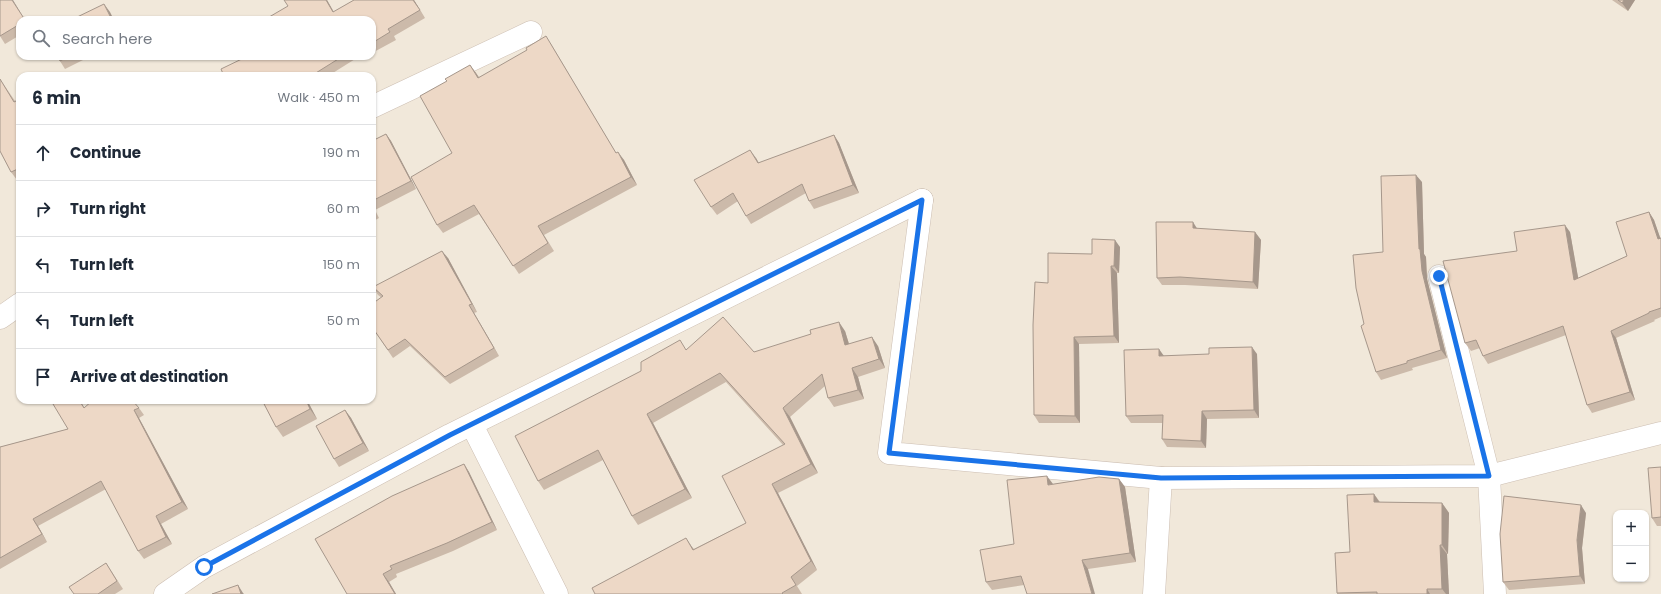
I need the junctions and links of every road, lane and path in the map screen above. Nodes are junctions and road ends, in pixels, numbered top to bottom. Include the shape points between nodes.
1 (531, 32) dead end
2 (376, 105) edge
3 (1439, 276) dead end
4 (16, 307) edge
5 (0, 318) edge
6 (472, 424) junction
7 (1661, 433) edge
8 (1489, 476) junction
9 (1161, 478) junction
10 (167, 593) edge
11 (557, 594) edge
12 (1154, 594) edge
13 (1495, 594) edge

1 - 2 street
3 - 8 street
4 - 5 street
6 - 9 street via 922,200 889,453
6 - 10 street via 204,567
6 - 11 street
7 - 8 street
8 - 9 street
8 - 13 street
9 - 12 street

